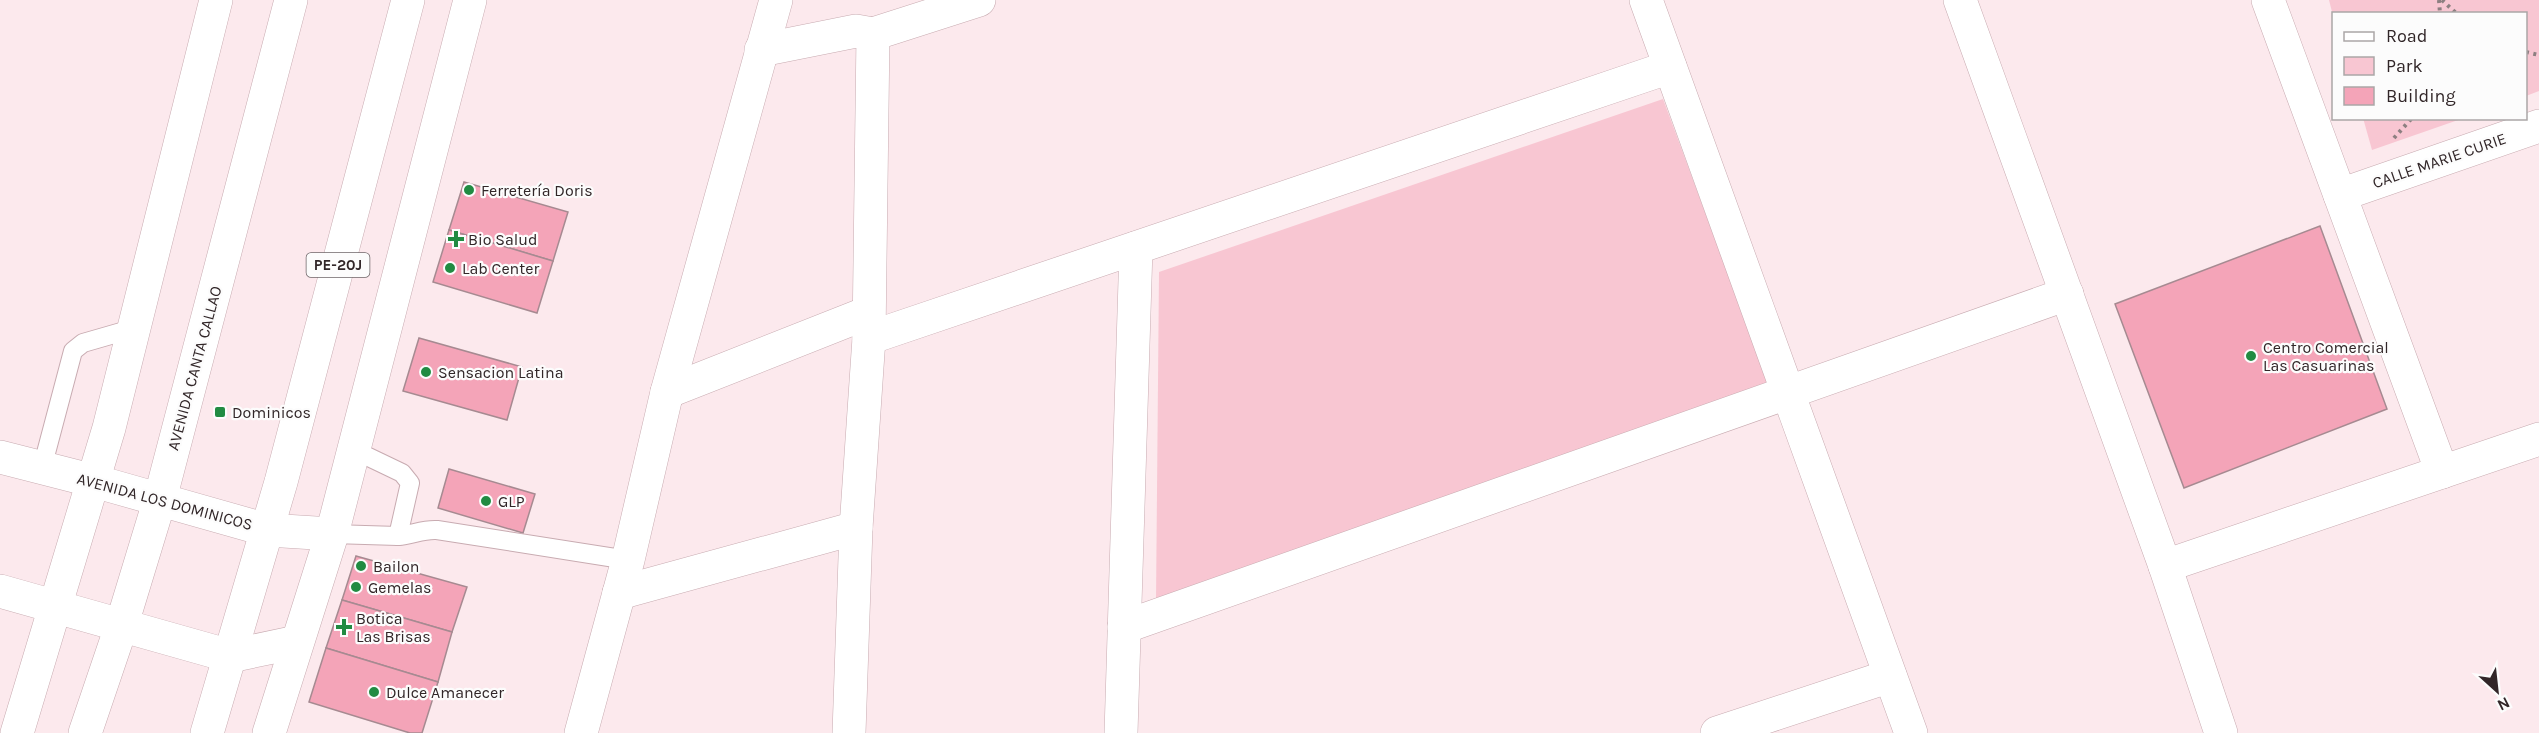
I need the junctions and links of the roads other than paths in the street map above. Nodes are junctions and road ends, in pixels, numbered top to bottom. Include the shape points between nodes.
1 (216, 0) edge
2 (291, 0) edge
3 (408, 0) edge
4 (471, 0) edge
5 (776, 0) edge
6 (979, 0) edge
7 (1646, 0) edge
8 (1960, 0) edge
9 (2268, 0) edge
10 (873, 34) junction
11 (761, 50) junction
12 (1670, 67) junction
13 (2539, 126) edge
14 (2340, 195) junction
15 (1136, 248) junction
16 (2067, 294) junction
17 (868, 326) junction
18 (135, 328) junction
19 (667, 392) junction
20 (1788, 393) junction
21 (2539, 439) edge
22 (354, 450) junction
23 (0, 457) edge
24 (42, 468) junction
25 (2442, 472) junction
26 (94, 481) junction
27 (160, 499) junction
28 (856, 528) junction
29 (267, 530) junction
30 (332, 534) junction
31 (398, 536) junction
32 (628, 560) junction
33 (2165, 566) junction
34 (0, 591) edge
35 (619, 593) junction
36 (56, 609) junction
37 (121, 627) junction
38 (1124, 627) junction
39 (297, 642) junction
40 (230, 656) junction
41 (1890, 676) junction
42 (17, 733) edge
43 (85, 733) edge
44 (207, 733) edge
45 (269, 733) edge
46 (581, 733) edge
47 (849, 733) edge
48 (1121, 733) edge
49 (1717, 733) edge
50 (1911, 733) edge
51 (2221, 733) edge

1 - 18 main road
2 - 27 main road, AVENIDA CANTA CALLAO
3 - 29 main road, PE-20J
4 - 22 main road
5 - 11 main road
6 - 10 main road
7 - 12 main road
8 - 16 main road
9 - 14 main road
10 - 11 main road via 856,31
10 - 17 main road
11 - 19 main road
12 - 15 main road
12 - 20 main road
13 - 14 main road, CALLE MARIE CURIE
14 - 25 main road
15 - 17 main road
15 - 38 main road
16 - 20 main road
16 - 33 main road
17 - 19 main road
17 - 28 main road
18 - 24 lane via 83,343 73,351
18 - 26 main road
19 - 32 main road
20 - 38 main road
20 - 41 main road
21 - 25 main road
22 - 30 main road
22 - 31 lane via 402,473 410,483
23 - 24 main road, AVENIDA LOS DOMINICOS
24 - 26 main road, AVENIDA LOS DOMINICOS
25 - 33 main road
26 - 27 main road, AVENIDA LOS DOMINICOS
26 - 36 main road
27 - 29 main road, AVENIDA LOS DOMINICOS
27 - 37 main road, AVENIDA CANTA CALLAO
28 - 35 main road
28 - 47 main road
29 - 30 main road, AVENIDA LOS DOMINICOS
29 - 40 main road, PE-20J
30 - 31 lane
30 - 39 main road
31 - 32 lane via 428,529
32 - 35 main road
33 - 51 main road
34 - 36 main road
35 - 46 main road
36 - 37 main road
36 - 42 main road
37 - 40 main road
37 - 43 main road, AVENIDA CANTA CALLAO
38 - 48 main road
39 - 40 main road
39 - 45 main road
40 - 44 main road, PE-20J
41 - 49 main road
41 - 50 main road

